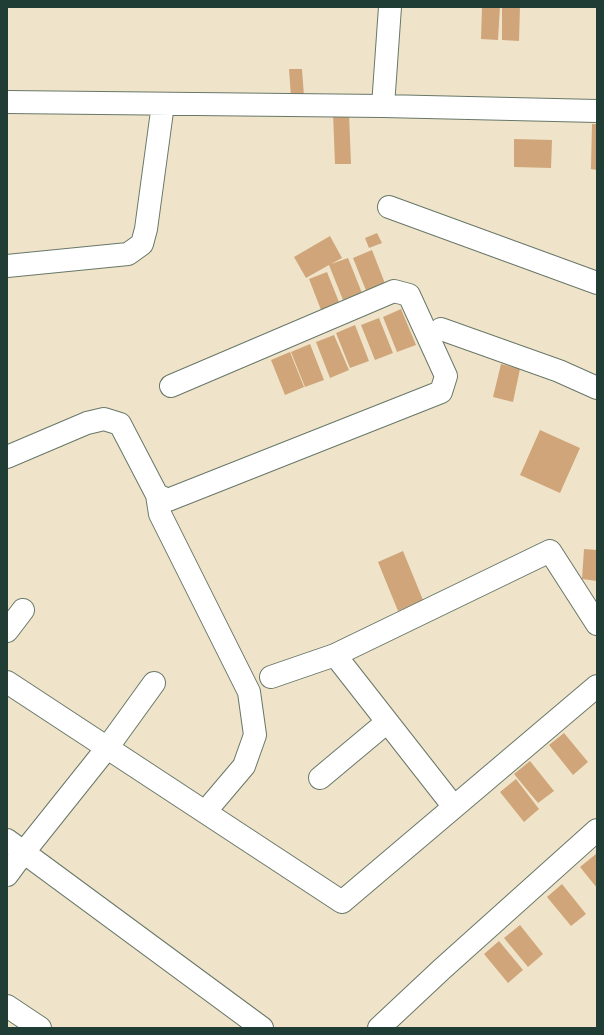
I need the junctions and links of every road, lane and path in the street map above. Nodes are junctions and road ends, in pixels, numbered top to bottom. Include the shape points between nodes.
1 (390, 7) edge
2 (7, 102) edge
3 (163, 104) junction
4 (383, 106) junction
5 (597, 111) edge
6 (389, 207) dead end
7 (7, 266) edge
8 (597, 283) edge
9 (440, 329) dead end
10 (171, 386) dead end
11 (597, 388) edge
12 (7, 457) edge
13 (158, 495) junction
14 (590, 604) edge
15 (23, 610) dead end
16 (597, 624) edge
17 (7, 631) edge
18 (335, 655) junction
19 (271, 677) dead end
20 (7, 682) edge
21 (154, 683) dead end
22 (597, 686) edge
23 (387, 722) junction
24 (107, 748) junction
25 (320, 778) dead end
26 (454, 807) junction
27 (205, 812) junction
28 (597, 830) edge
29 (15, 846) edge
30 (7, 875) edge
31 (7, 1006) edge
32 (40, 1028) edge
33 (262, 1028) edge
34 (379, 1028) edge

1 - 4 street
2 - 3 street
3 - 4 street
3 - 7 street via 142,244 128,254
4 - 5 street
6 - 8 street
9 - 11 street via 559,371
10 - 13 street via 394,291 409,295 446,376 441,392 168,500
12 - 13 street via 87,423 104,419 120,424
13 - 27 street via 160,514 249,692 255,735 244,766
14 - 16 street
14 - 18 street via 550,552
15 - 17 street
18 - 19 street
18 - 23 street
20 - 24 street
21 - 24 street
22 - 26 street
23 - 25 street
23 - 26 street
24 - 27 street
24 - 29 street
26 - 27 street via 342,902
28 - 34 street
29 - 30 street
29 - 33 street
31 - 32 street

